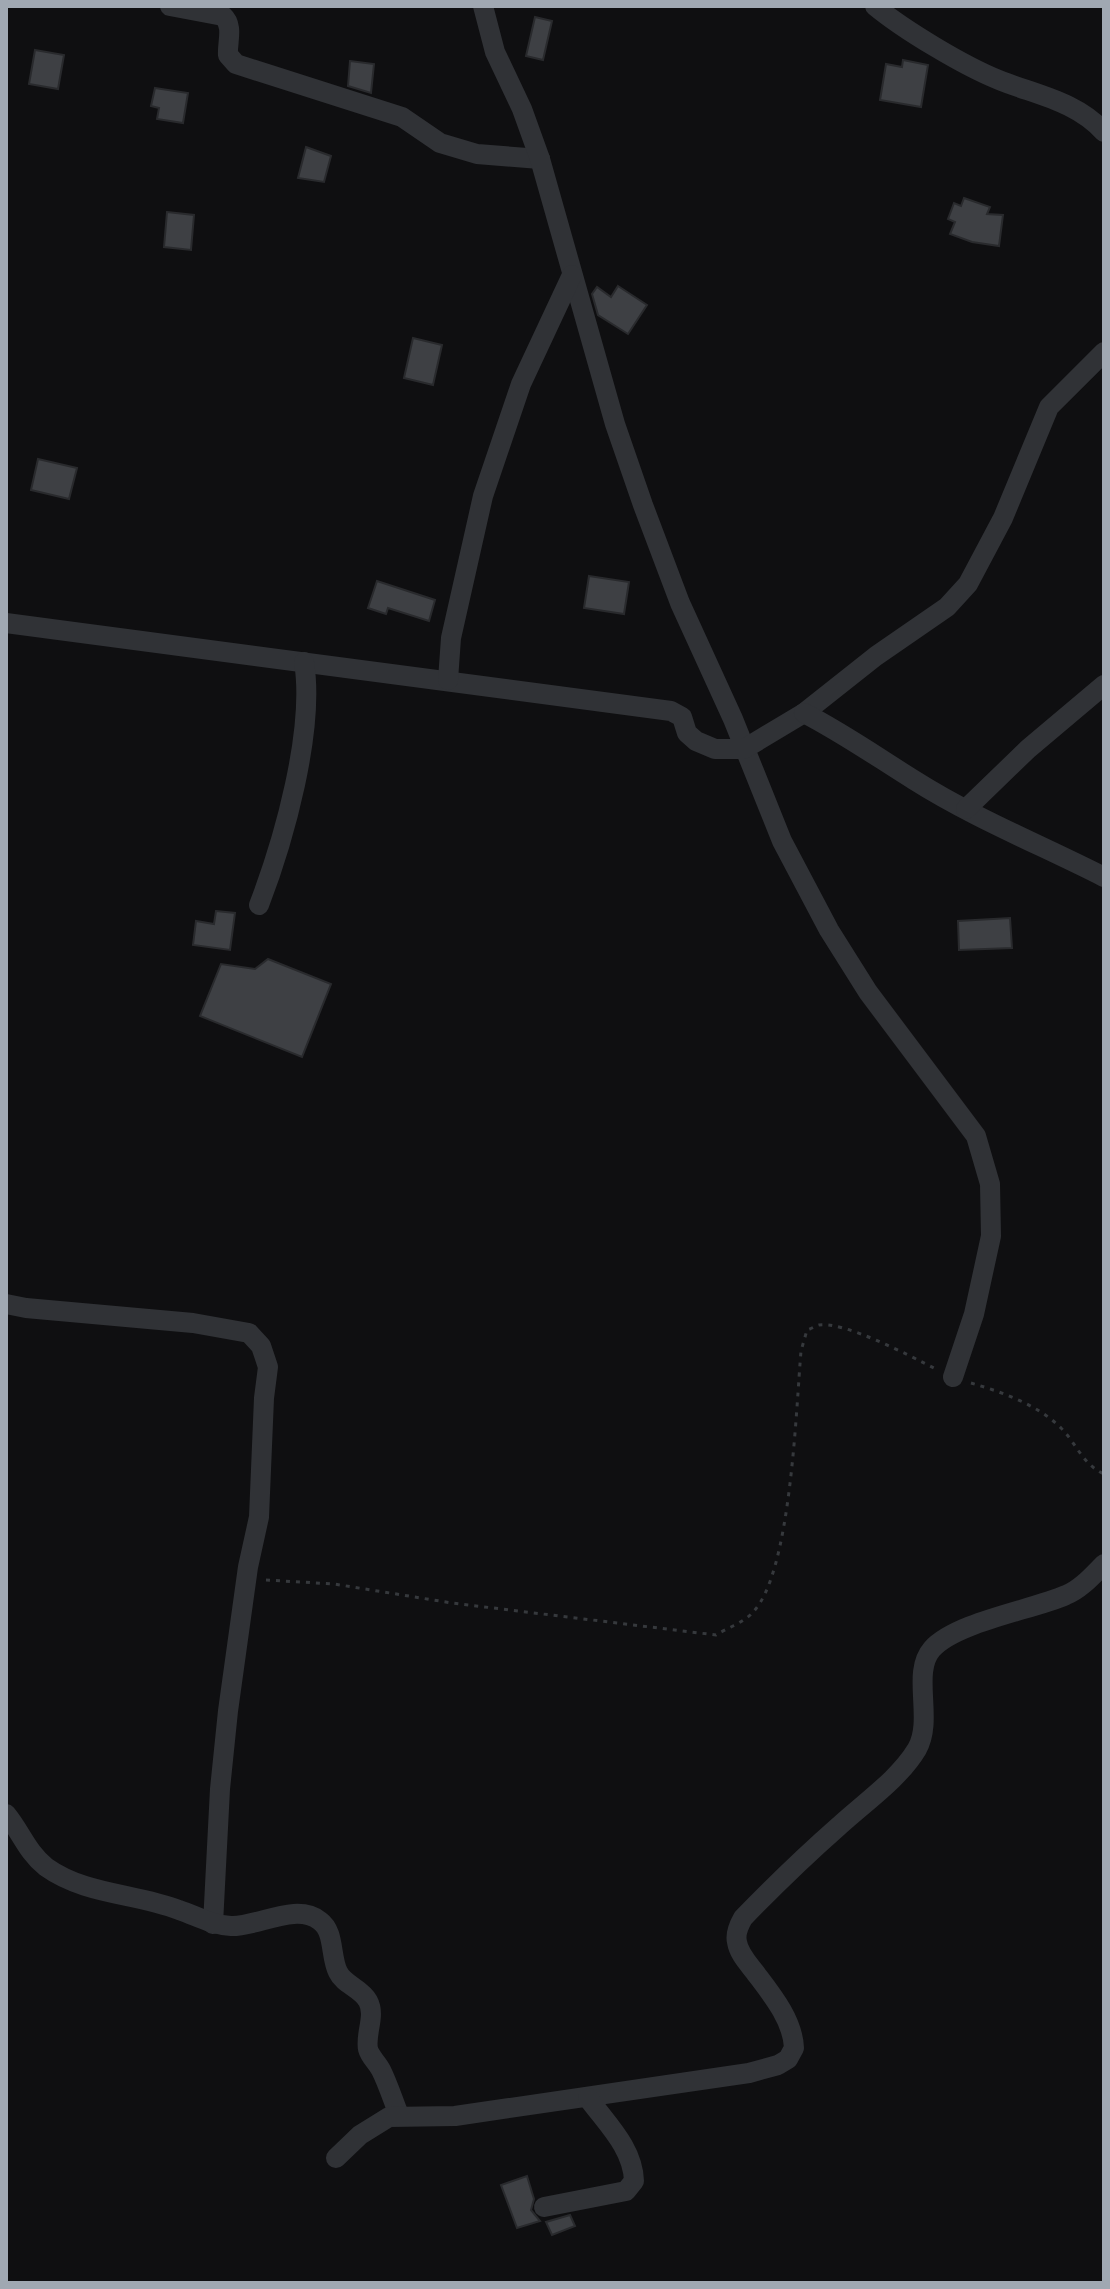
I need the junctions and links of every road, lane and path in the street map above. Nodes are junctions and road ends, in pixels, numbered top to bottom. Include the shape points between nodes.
1 (170, 6) edge
2 (483, 6) edge
3 (875, 6) edge
4 (1104, 132) edge
5 (540, 159) junction
6 (572, 275) junction
7 (1104, 352) edge
8 (6, 623) edge
9 (304, 662) junction
10 (448, 680) junction
11 (1104, 685) edge
12 (804, 713) junction
13 (744, 749) junction
14 (966, 809) junction
15 (1104, 877) edge
16 (259, 905) dead end
17 (6, 1304) edge
18 (953, 1377) junction
19 (1104, 1474) edge
20 (1104, 1564) edge
21 (248, 1567) junction
22 (6, 1814) edge
23 (213, 1924) junction
24 (588, 2098) junction
25 (399, 2115) junction
26 (336, 2158) dead end
27 (544, 2207) dead end

1 - 5 street via 223,16 230,30 228,55 236,64 402,117 440,143 477,154
2 - 5 street via 495,52
3 - 4 street via 997,80 1073,107
5 - 6 street
6 - 10 street via 521,384 483,496 451,638
6 - 13 street via 643,505
7 - 12 street via 1049,407 1003,518 968,584 947,607
8 - 9 street
9 - 10 street
9 - 16 street via 308,685 299,759 277,859
10 - 13 street via 671,711 682,717 696,741 715,749
11 - 14 street
12 - 13 street
12 - 14 street
13 - 18 street via 782,841 829,930 868,992 976,1136 990,1184 991,1236
14 - 15 street
17 - 21 street via 193,1323 249,1333 261,1346 268,1367 259,1517
18 - 19 path via 1042,1413 1063,1430 1084,1461
18 - 21 path via 847,1330 821,1325 807,1330 781,1544 769,1587 753,1613 716,1635 334,1584 257,1579
20 - 24 street via 1070,1593 940,1642 923,1672 923,1733 916,1750 892,1779 743,1918 737,1943 789,2027 792,2054 778,2065 749,2073
21 - 23 street via 226,1726
22 - 23 street via 32,1854 62,1876
23 - 25 street via 252,1924 294,1915 320,1920 338,1972 369,2002 369,2053
24 - 25 street via 455,2116
24 - 27 street via 625,2147 634,2181 626,2191
25 - 26 street via 360,2135

